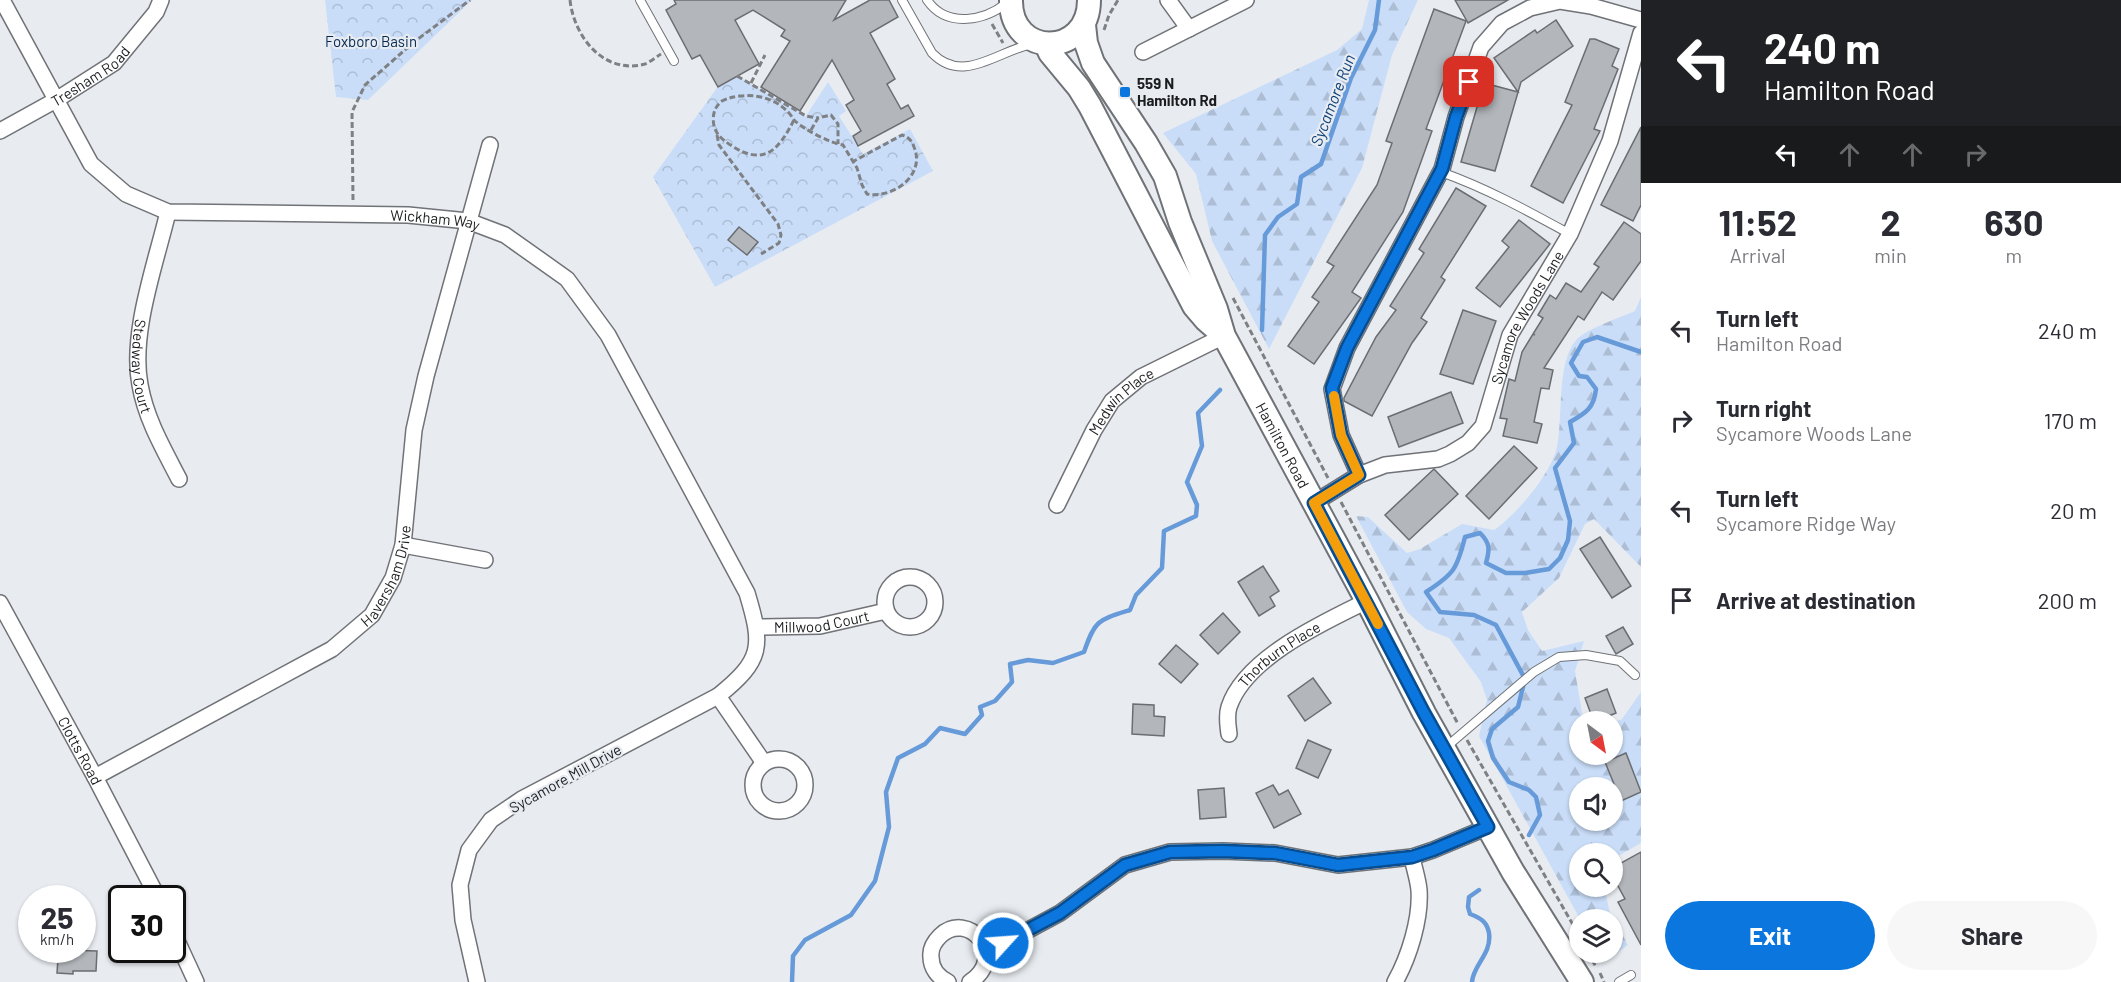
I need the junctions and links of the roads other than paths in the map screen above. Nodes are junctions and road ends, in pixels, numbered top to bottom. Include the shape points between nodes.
1 (2, 0) edge
2 (160, 0) edge
3 (640, 0) edge
4 (902, 0) edge
5 (927, 0) edge
6 (1011, 0) edge
7 (1168, 0) edge
8 (1246, 0) edge
9 (1090, 9) edge
10 (1641, 20) edge
11 (1189, 29) junction
12 (1641, 33) edge
13 (1042, 43) junction
14 (1143, 52) dead end
15 (674, 61) dead end
16 (56, 100) junction
17 (0, 131) edge
18 (490, 145) dead end
19 (1441, 172) junction
20 (168, 212) junction
21 (468, 221) junction
22 (1570, 234) junction
23 (1224, 336) junction
24 (1359, 475) junction
25 (179, 479) dead end
26 (1314, 503) junction
27 (1056, 505) dead end
28 (403, 545) junction
29 (485, 560) dead end
30 (1367, 601) junction
31 (0, 603) edge
32 (886, 611) dead end
33 (758, 627) junction
34 (1635, 675) dead end
35 (718, 696) junction
36 (1229, 734) dead end
37 (1444, 748) junction
38 (764, 763) dead end
39 (95, 777) junction
40 (1488, 827) junction
41 (1412, 857) junction
42 (1513, 872) junction
43 (151, 885) edge
44 (986, 950) junction
45 (186, 960) edge
46 (1631, 975) dead end
47 (196, 982) edge
48 (477, 982) edge
49 (948, 982) edge
50 (970, 982) edge
51 (1395, 982) edge
52 (1564, 982) edge
53 (1582, 982) edge
54 (1619, 982) edge

1 - 16 street, Wickham Way
2 - 16 street, Tresham Road via 156,12 114,63
3 - 15 lane
4 - 13 lane via 932,52 939,60 958,68 1014,48
5 - 6 lane via 946,16 973,20
6 - 13 main road, Hamilton Road via 1014,21 1020,30
7 - 11 street
8 - 11 street
9 - 13 main road via 1077,34 1057,44
9 - 23 main road, Hamilton Road via 1086,43 1093,63 1165,176
10 - 19 street via 1560,1 1530,8 1502,23 1481,47
11 - 14 street
12 - 22 street, Sycamore Woods Lane via 1610,141
13 - 23 main road, Hamilton Road via 1090,106 1194,306
16 - 17 street, Tresham Road
16 - 20 street, Wickham Way via 91,164 126,194
18 - 21 street, Haversham Drive
19 - 22 lane via 1508,200
19 - 24 street via 1347,348 1332,388 1341,435
20 - 21 street, Wickham Way via 408,214
20 - 25 street, Stedway Court via 140,335 139,384 151,425
21 - 28 street, Haversham Drive via 414,430
21 - 33 street, Wickham Way via 505,235 567,279 608,335 747,592
22 - 24 street, Sycamore Woods Lane via 1510,335 1483,426 1468,443 1438,459 1385,465
23 - 26 main road, Hamilton Road
23 - 27 street, Medwin Place via 1141,377 1112,400
24 - 26 street, Sycamore Woods Lane
26 - 30 main road, Hamilton Road
28 - 29 street
28 - 39 street, Haversham Drive via 393,578 372,615 332,649
30 - 36 street, Thorburn Place via 1300,636 1257,667 1233,697 1227,718
30 - 37 main road, Hamilton Road
31 - 39 street, Clotts Road
32 - 33 street, Millwood Court via 820,626
33 - 35 street, Sycamore Mill Drive via 758,643 747,671
34 - 37 lane via 1620,661 1586,655 1559,657 1534,672
35 - 38 street
35 - 48 street, Sycamore Mill Drive via 522,799 491,820 469,850 460,885 463,920
37 - 40 main road, Hamilton Road
39 - 43 street, Clotts Road
40 - 41 street
40 - 42 main road, Hamilton Road
41 - 44 street via 1338,865 1275,853 1170,852 1125,865 1060,913
41 - 51 street via 1419,891 1416,922 1405,963
42 - 52 main road, Hamilton Road
42 - 53 main road, Hamilton Road
44 - 49 street via 969,930 960,928 943,933 930,955 935,972
44 - 50 street via 984,969
45 - 47 street
46 - 54 lane

